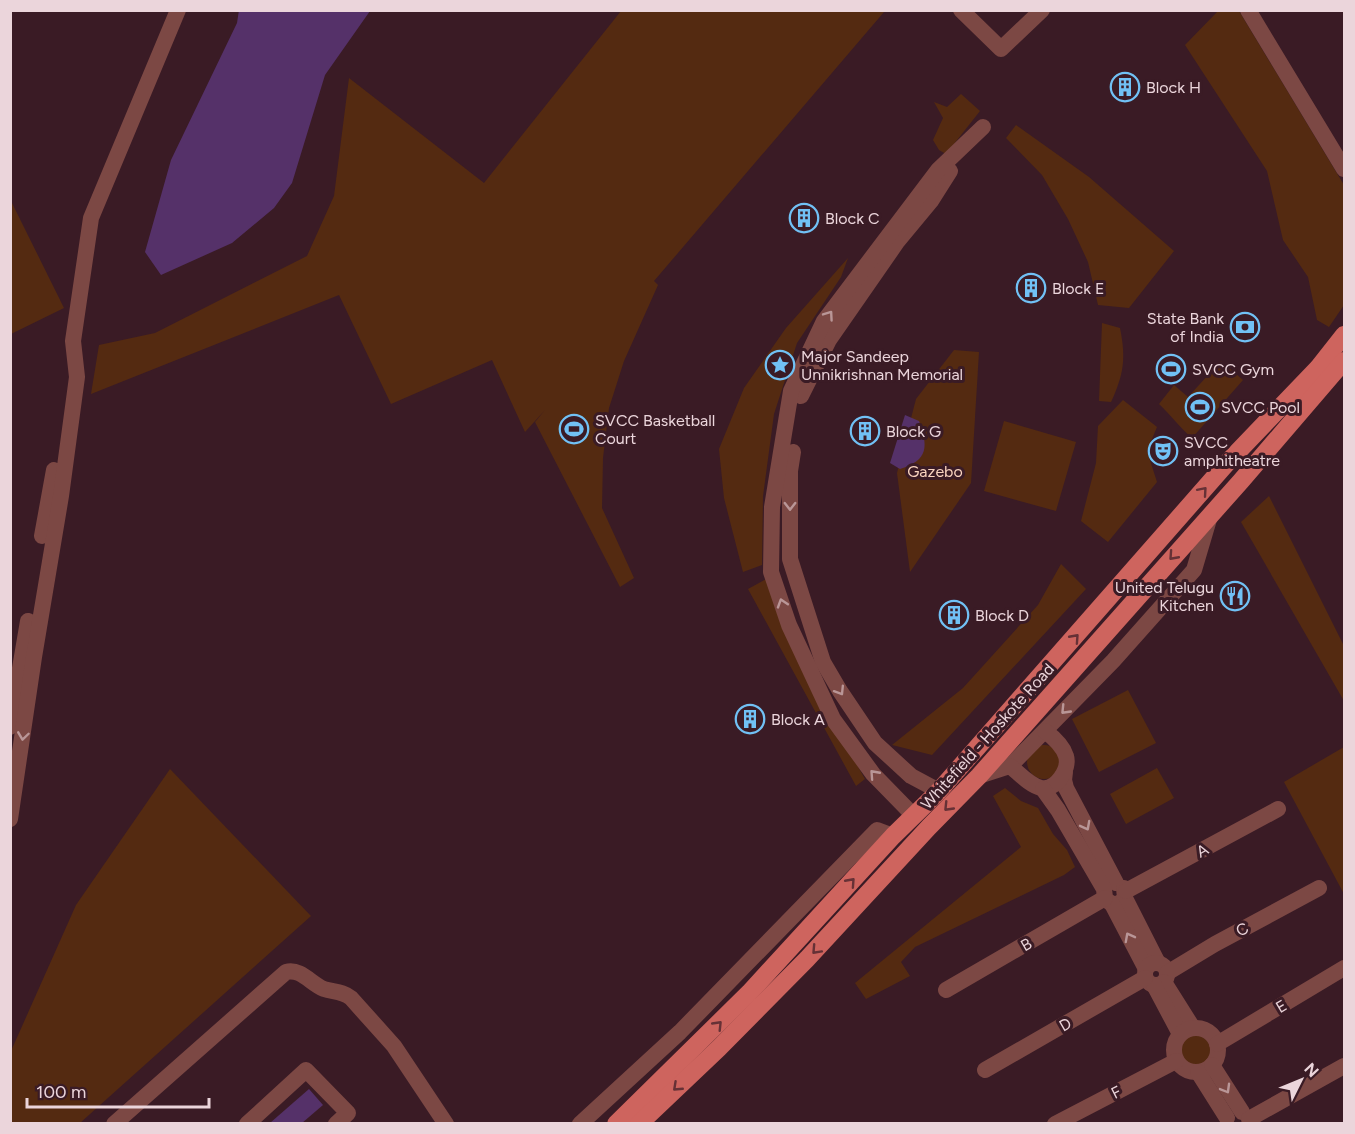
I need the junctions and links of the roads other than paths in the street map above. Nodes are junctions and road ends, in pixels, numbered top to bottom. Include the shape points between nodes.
1 (178, 10) edge
2 (961, 10) edge
3 (1042, 10) edge
4 (1248, 10) edge
5 (1344, 169) edge
6 (1344, 335) edge
7 (1344, 361) edge
8 (74, 366) junction
9 (1226, 464) junction
10 (1241, 481) junction
11 (1210, 515) junction
12 (10, 727) edge
13 (1045, 731) junction
14 (1010, 766) junction
15 (1065, 772) junction
16 (979, 776) junction
17 (1043, 789) junction
18 (939, 792) junction
19 (1278, 809) dead end
20 (914, 816) junction
21 (10, 819) edge
22 (893, 836) junction
23 (1319, 888) dead end
24 (1115, 894) junction
25 (1344, 968) edge
26 (1156, 975) junction
27 (946, 990) dead end
28 (755, 999) junction
29 (1186, 1031) junction
30 (1217, 1044) junction
31 (1176, 1061) junction
32 (1344, 1066) edge
33 (1205, 1069) junction
34 (985, 1070) dead end
35 (1239, 1119) edge
36 (642, 1122) edge
37 (114, 1124) edge
38 (248, 1124) edge
39 (336, 1124) edge
40 (446, 1124) edge
41 (580, 1124) edge
42 (616, 1124) edge
43 (1055, 1124) edge

1 - 8 street via 91,218 73,341
2 - 3 street via 1000,49
4 - 5 street
6 - 9 main road, Whitefield - Hoskote Road via 1318,368
7 - 10 main road, Whitefield - Hoskote Road
8 - 12 street via 69,375
8 -> 21 street via 77,377 61,496
9 - 10 main road
18 -> 9 main road, Whitefield - Hoskote Road
10 - 11 main road, Whitefield - Hoskote Road
11 -> 13 street via 1194,570
11 -> 16 main road, Whitefield - Hoskote Road
13 - 14 street
13 - 15 street via 1066,753
14 - 16 street
14 - 17 street
15 - 17 street
15 -> 24 street via 1066,788
16 -> 28 main road, Whitefield - Hoskote Road via 807,959
17 - 24 street
18 - 20 main road, Whitefield - Hoskote Road
20 -> 18 street via 873,774 833,719 789,625 771,572 772,507 791,391 824,321 938,170 983,127 829,340 801,395 790,471 790,559 823,662 875,743 911,776
19 - 24 street, A
20 - 22 main road, Whitefield - Hoskote Road
28 -> 22 main road, Whitefield - Hoskote Road
22 - 41 street via 878,830 680,1032
23 - 26 street, C
24 - 26 street
24 - 27 street, B
25 - 30 street, E
26 - 29 street
26 - 34 street, D
28 -> 36 main road, Whitefield - Hoskote Road
42 -> 28 main road, Whitefield - Hoskote Road
29 - 30 street via 1208,1032
29 - 31 street via 1174,1047
30 - 33 street via 1217,1055
31 - 33 street via 1186,1070
31 - 43 street, F
32 - 35 street
33 - 35 street
37 - 40 street via 292,970 321,988 351,998 394,1046
38 - 39 street via 306,1070 348,1113

